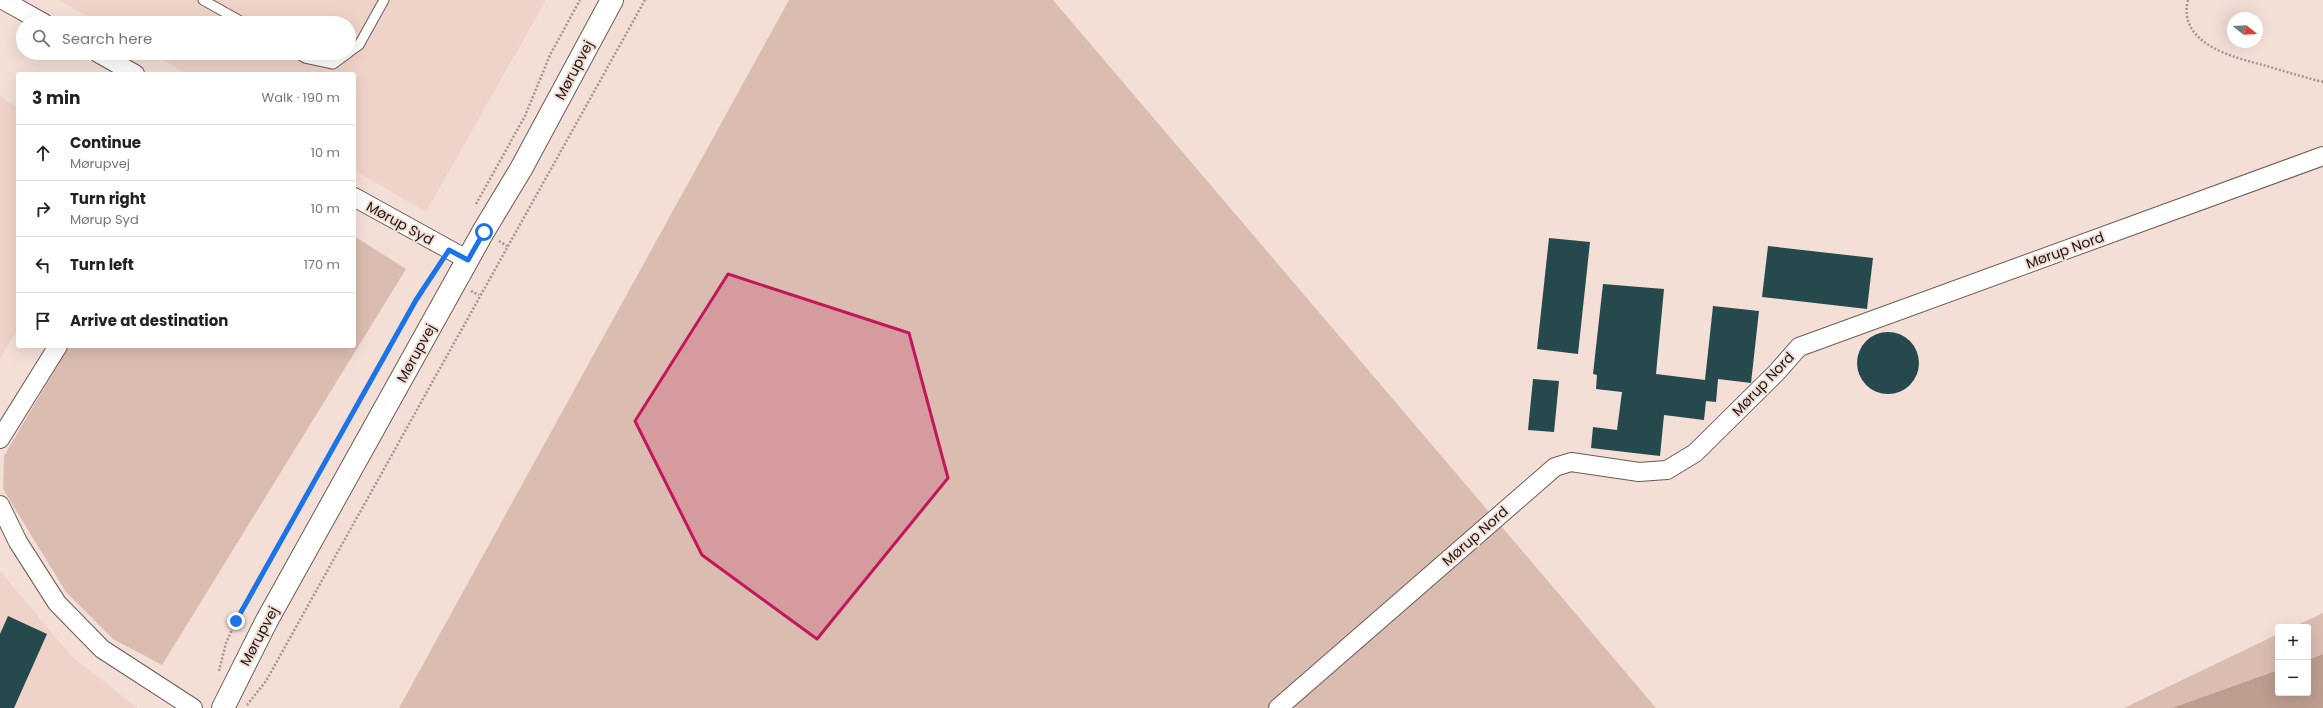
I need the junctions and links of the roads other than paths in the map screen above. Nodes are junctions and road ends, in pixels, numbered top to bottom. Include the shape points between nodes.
1 (3, 0) edge
2 (203, 0) edge
3 (384, 0) edge
4 (612, 0) edge
5 (32, 16) edge
6 (232, 16) edge
7 (356, 47) edge
8 (110, 60) edge
9 (314, 60) edge
10 (338, 60) edge
11 (131, 72) edge
12 (2323, 156) edge
13 (356, 198) edge
14 (468, 260) junction
15 (57, 348) edge
16 (0, 439) edge
17 (0, 505) edge
18 (193, 708) edge
19 (223, 708) edge
20 (1278, 708) edge

1 - 5 street
2 - 6 lane
3 - 7 lane
4 - 14 street, Mørupvej via 521,169
8 - 11 street
9 - 10 lane via 333,64
12 - 20 street, Mørup Nord via 1798,346 1777,372 1696,453 1667,470 1639,472 1571,462 1555,467
13 - 14 street, Mørup Syd
14 - 19 street, Mørupvej via 266,622
15 - 16 street
17 - 18 street via 18,542 57,603 102,649

